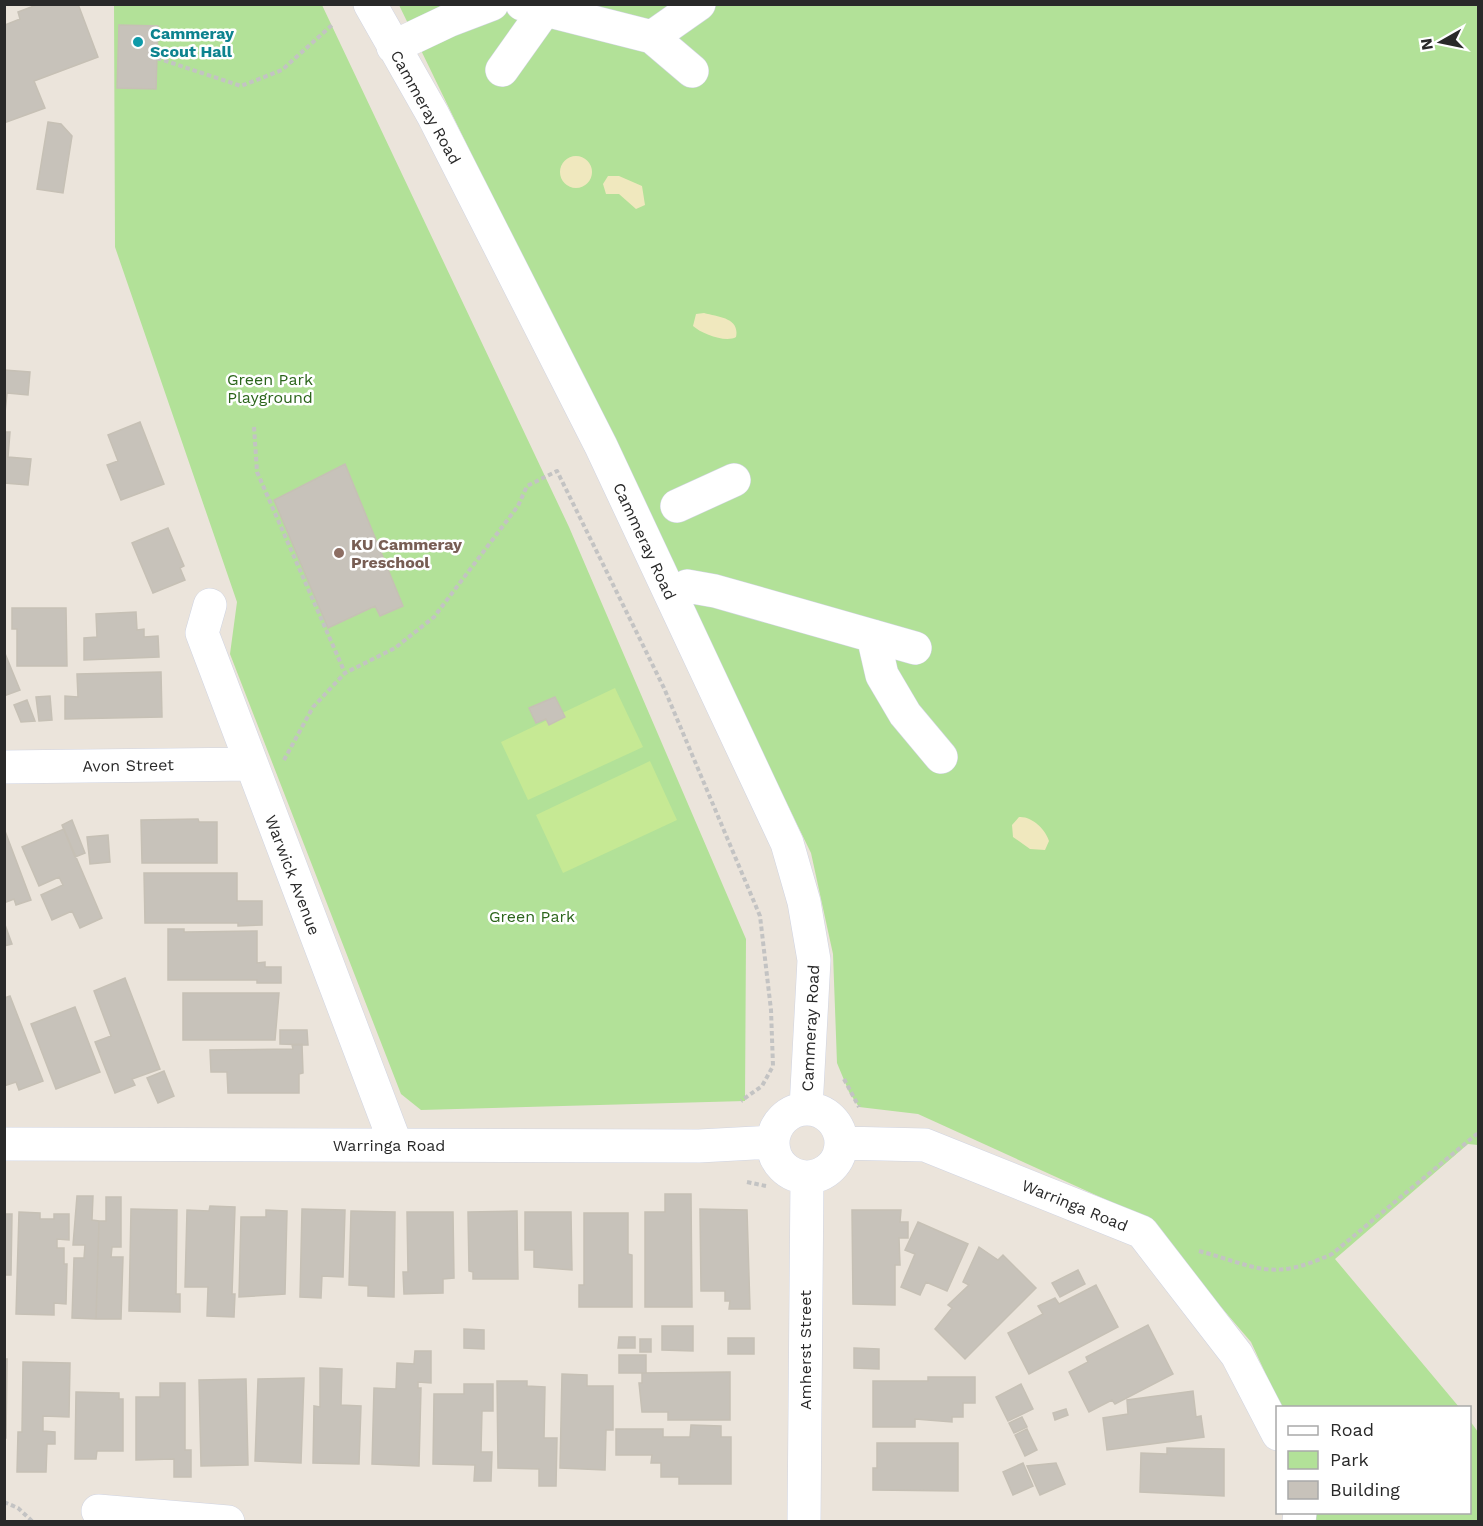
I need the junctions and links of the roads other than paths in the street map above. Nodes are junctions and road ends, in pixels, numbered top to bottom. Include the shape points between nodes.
1 (370, 4) edge
2 (492, 4) edge
3 (699, 4) edge
4 (533, 8) edge
5 (652, 37) junction
6 (393, 47) junction
7 (502, 70) dead end
8 (692, 71) dead end
9 (734, 480) dead end
10 (677, 506) dead end
11 (687, 586) dead end
12 (210, 604) dead end
13 (873, 636) junction
14 (915, 648) dead end
15 (941, 757) dead end
16 (4, 767) edge
17 (255, 776) junction
18 (806, 1108) junction
19 (773, 1142) junction
20 (842, 1143) junction
21 (4, 1144) edge
22 (396, 1145) junction
23 (807, 1178) junction
24 (1276, 1430) edge
25 (98, 1511) dead end
26 (228, 1521) edge
27 (804, 1521) edge

1 - 6 street, Cammeray Road
2 - 6 street
3 - 5 street
4 - 5 street
4 - 7 street
5 - 8 street
6 - 18 street, Cammeray Road via 433,115 601,446 787,843 804,902 814,960
9 - 10 street
11 - 13 street
12 - 17 street, Warwick Avenue via 202,633
13 - 14 street
13 - 15 street via 882,675 905,714
16 - 17 street, Avon Street
17 - 22 street, Warwick Avenue
18 - 19 street via 796,1110 779,1123
18 - 20 street via 827,1114 840,1132
19 - 22 street, Warringa Road via 699,1146
19 - 23 street via 779,1163 796,1176
20 - 23 street via 836,1164
20 - 24 street, Warringa Road via 925,1145 1142,1232 1237,1355
21 - 22 street, Warringa Road
23 - 27 street, Amherst Street
25 - 26 street

